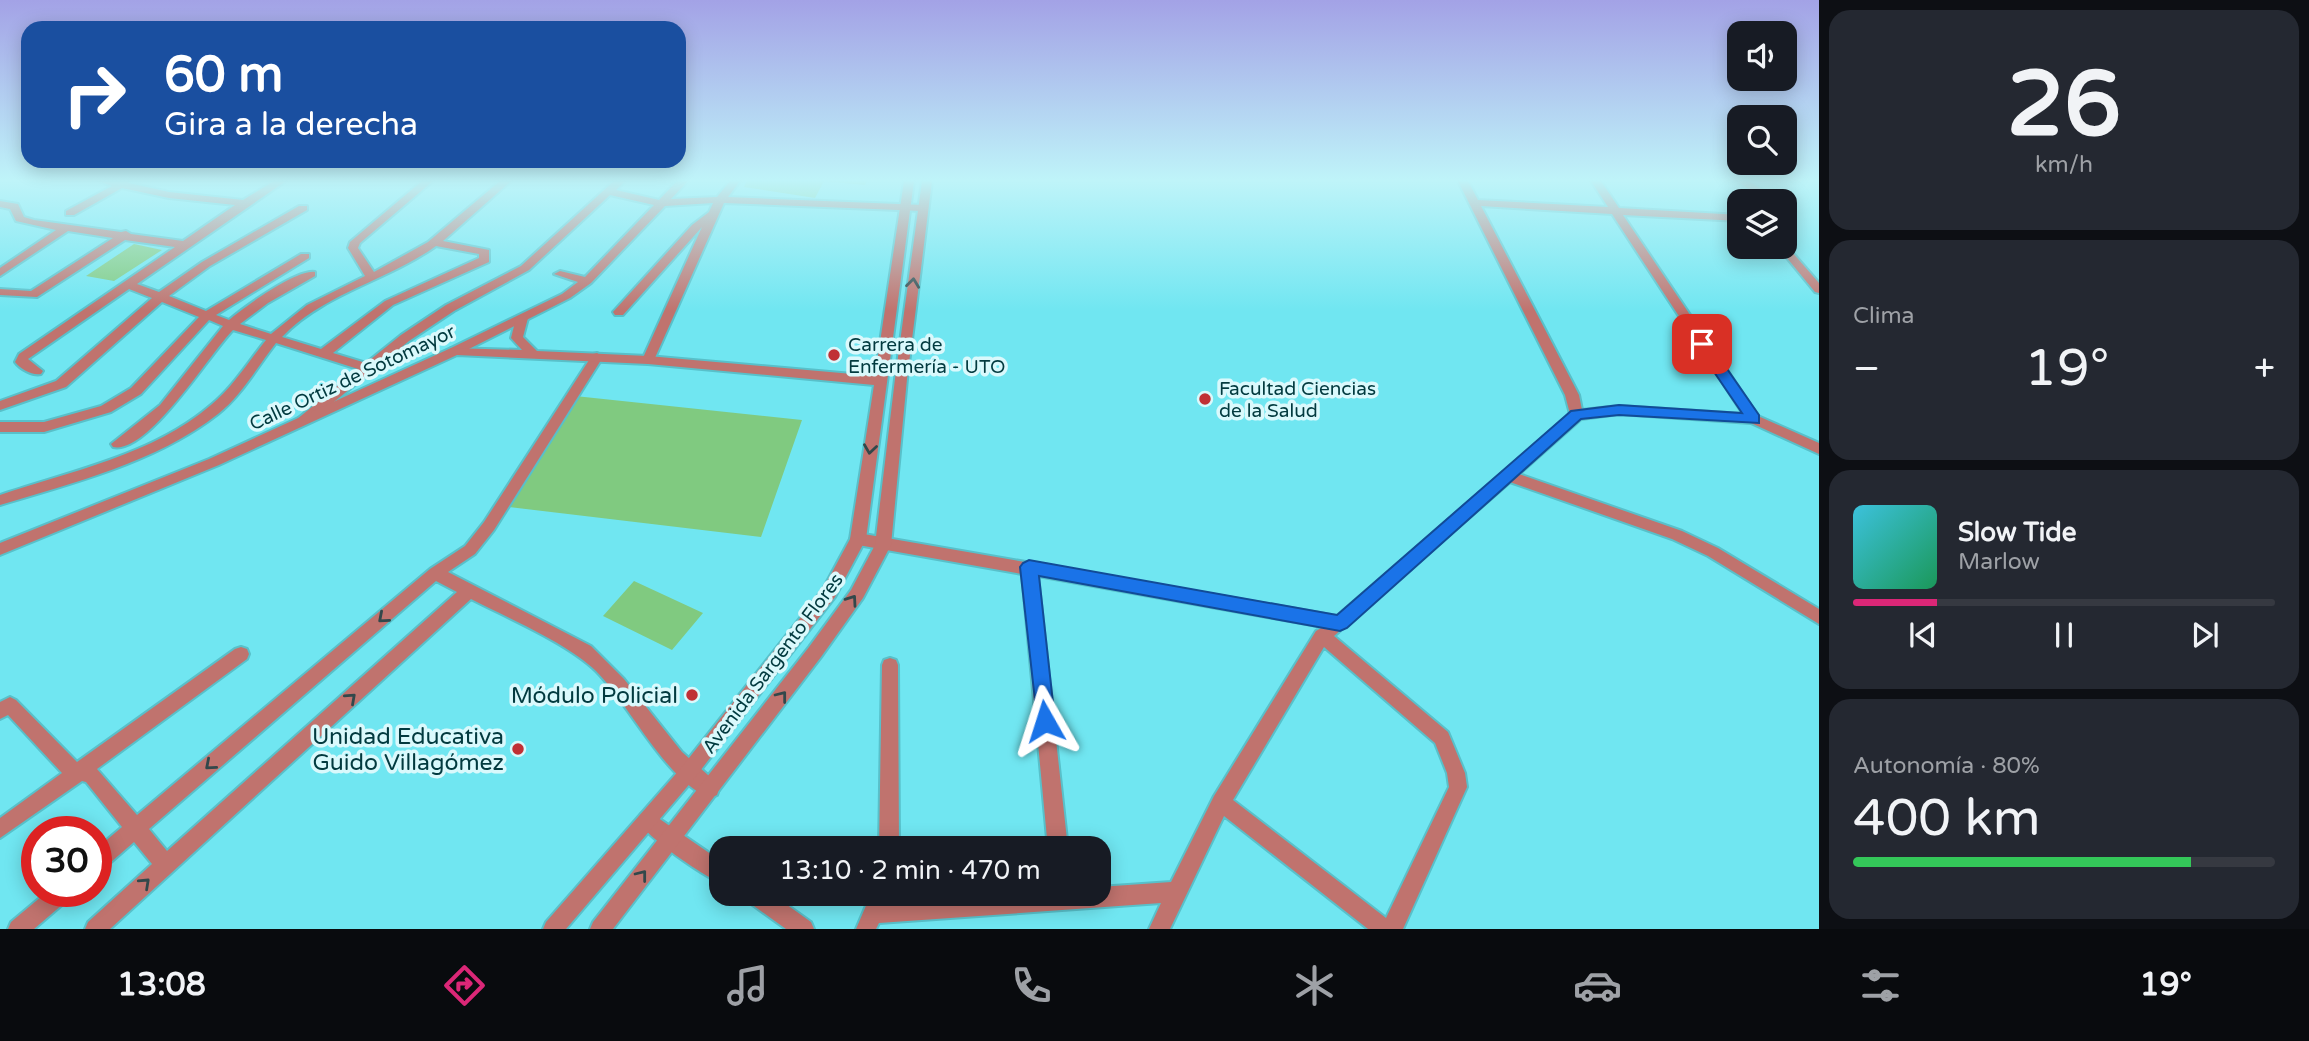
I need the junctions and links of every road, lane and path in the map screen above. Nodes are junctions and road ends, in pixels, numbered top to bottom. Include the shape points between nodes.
1 (44, 224) edge
2 (215, 224) edge
3 (275, 224) edge
4 (376, 224) edge
5 (454, 224) edge
6 (574, 224) edge
7 (641, 224) edge
8 (699, 224) edge
9 (710, 224) edge
10 (902, 224) edge
11 (921, 224) edge
12 (1486, 224) edge
13 (1625, 224) edge
14 (64, 229) junction
15 (126, 234) junction
16 (433, 242) junction
17 (186, 245) junction
18 (305, 256) dead end
19 (1793, 259) edge
20 (0, 273) edge
21 (311, 274) dead end
22 (560, 274) dead end
23 (371, 276) junction
24 (587, 281) junction
25 (130, 285) junction
26 (1819, 290) edge
27 (0, 292) edge
28 (159, 298) junction
29 (619, 313) dead end
30 (206, 316) junction
31 (522, 318) junction
32 (231, 325) junction
33 (272, 339) junction
34 (884, 349) junction
35 (904, 350) junction
36 (455, 351) junction
37 (323, 354) junction
38 (534, 355) junction
39 (597, 357) junction
40 (648, 360) junction
41 (368, 368) junction
42 (37, 371) dead end
43 (880, 381) junction
44 (0, 406) edge
45 (1577, 415) junction
46 (1754, 419) junction
47 (303, 420) junction
48 (0, 426) edge
49 (118, 444) dead end
50 (1819, 449) edge
51 (1506, 475) junction
52 (0, 500) edge
53 (858, 539) junction
54 (883, 545) junction
55 (0, 549) edge
56 (1029, 567) junction
57 (435, 573) junction
58 (469, 591) junction
59 (1819, 617) edge
60 (1340, 623) junction
61 (1322, 636) junction
62 (241, 654) dead end
63 (890, 665) dead end
64 (0, 711) edge
65 (81, 772) junction
66 (687, 774) junction
67 (710, 789) junction
68 (1221, 803) junction
69 (648, 820) junction
70 (0, 829) edge
71 (136, 829) junction
72 (889, 836) edge
73 (1057, 836) edge
74 (670, 839) junction
75 (112, 849) edge
76 (165, 864) junction
77 (709, 865) edge
78 (1177, 891) junction
79 (1111, 894) edge
80 (771, 906) edge
81 (949, 906) edge
82 (44, 907) edge
83 (873, 912) edge
84 (18, 929) edge
85 (95, 929) edge
86 (553, 929) edge
87 (600, 929) edge
88 (804, 929) edge
89 (1159, 929) edge
90 (1384, 929) edge
91 (1392, 929) edge

1 - 14 street
2 - 17 street
3 - 28 street
4 - 23 street via 353,248
5 - 16 street
6 - 41 street via 526,268 450,308
7 - 24 street, Calle Ortiz de Sotomayor
8 - 29 street
9 - 40 street
10 - 34 street, Avenida Sargento Flores
35 -> 11 street, Avenida Sargento Flores
12 - 45 street via 1572,395
13 - 46 street
14 - 15 street
14 - 20 street
15 - 17 street
15 - 27 street via 33,295
16 - 23 street
16 - 37 street via 485,252 485,260 389,303
17 - 25 street
18 - 30 street
19 - 26 street
21 - 32 street
22 - 24 street
23 - 33 street via 316,304
24 - 31 street, Calle Ortiz de Sotomayor
25 - 28 street
25 - 42 street via 23,357 21,362
28 - 30 street
28 - 44 street via 61,384
30 - 32 street
30 - 48 street via 136,391 106,409 44,426
31 - 36 street, Calle Ortiz de Sotomayor
31 - 38 street via 517,338
32 - 33 street
32 - 49 street via 170,406
33 - 37 street
33 - 52 street via 238,388 174,438
34 - 35 street
34 - 43 street, Avenida Sargento Flores
35 - 54 street, Avenida Sargento Flores
36 - 38 street
36 - 47 street, Calle Ortiz de Sotomayor
37 - 41 street
38 - 39 street
39 - 40 street
39 - 57 street via 489,526 470,550
40 - 43 street
41 - 47 street
43 -> 53 street, Avenida Sargento Flores
45 - 46 street via 1619,410
45 - 51 street
46 - 50 street
47 - 55 street, Calle Ortiz de Sotomayor via 214,462
51 - 59 street via 1676,535 1713,552
51 - 60 street
53 - 54 street
53 - 66 street, Avenida Sargento Flores via 829,593
54 - 56 street
67 -> 54 street, Avenida Sargento Flores via 816,652
56 - 60 street
56 - 73 street
57 - 58 street
57 -> 71 street
58 - 66 street via 585,651 604,667
76 -> 58 street
60 - 61 street
61 - 68 street
61 - 91 street via 1442,738 1456,773 1458,787
62 - 65 street
63 - 72 street
64 - 65 street via 10,705 68,767
65 - 70 street
65 - 71 street via 92,776
66 - 67 street
66 - 69 street, Avenida Sargento Flores
67 - 74 street, Avenida Sargento Flores
68 - 78 street
68 - 90 street
69 - 74 street
69 - 86 street, Avenida Sargento Flores
71 - 75 street
71 - 76 street
74 - 77 street
87 -> 74 street, Avenida Sargento Flores
85 -> 76 street
78 - 79 street
78 - 89 street
80 - 88 street
81 - 83 street
82 - 84 street

